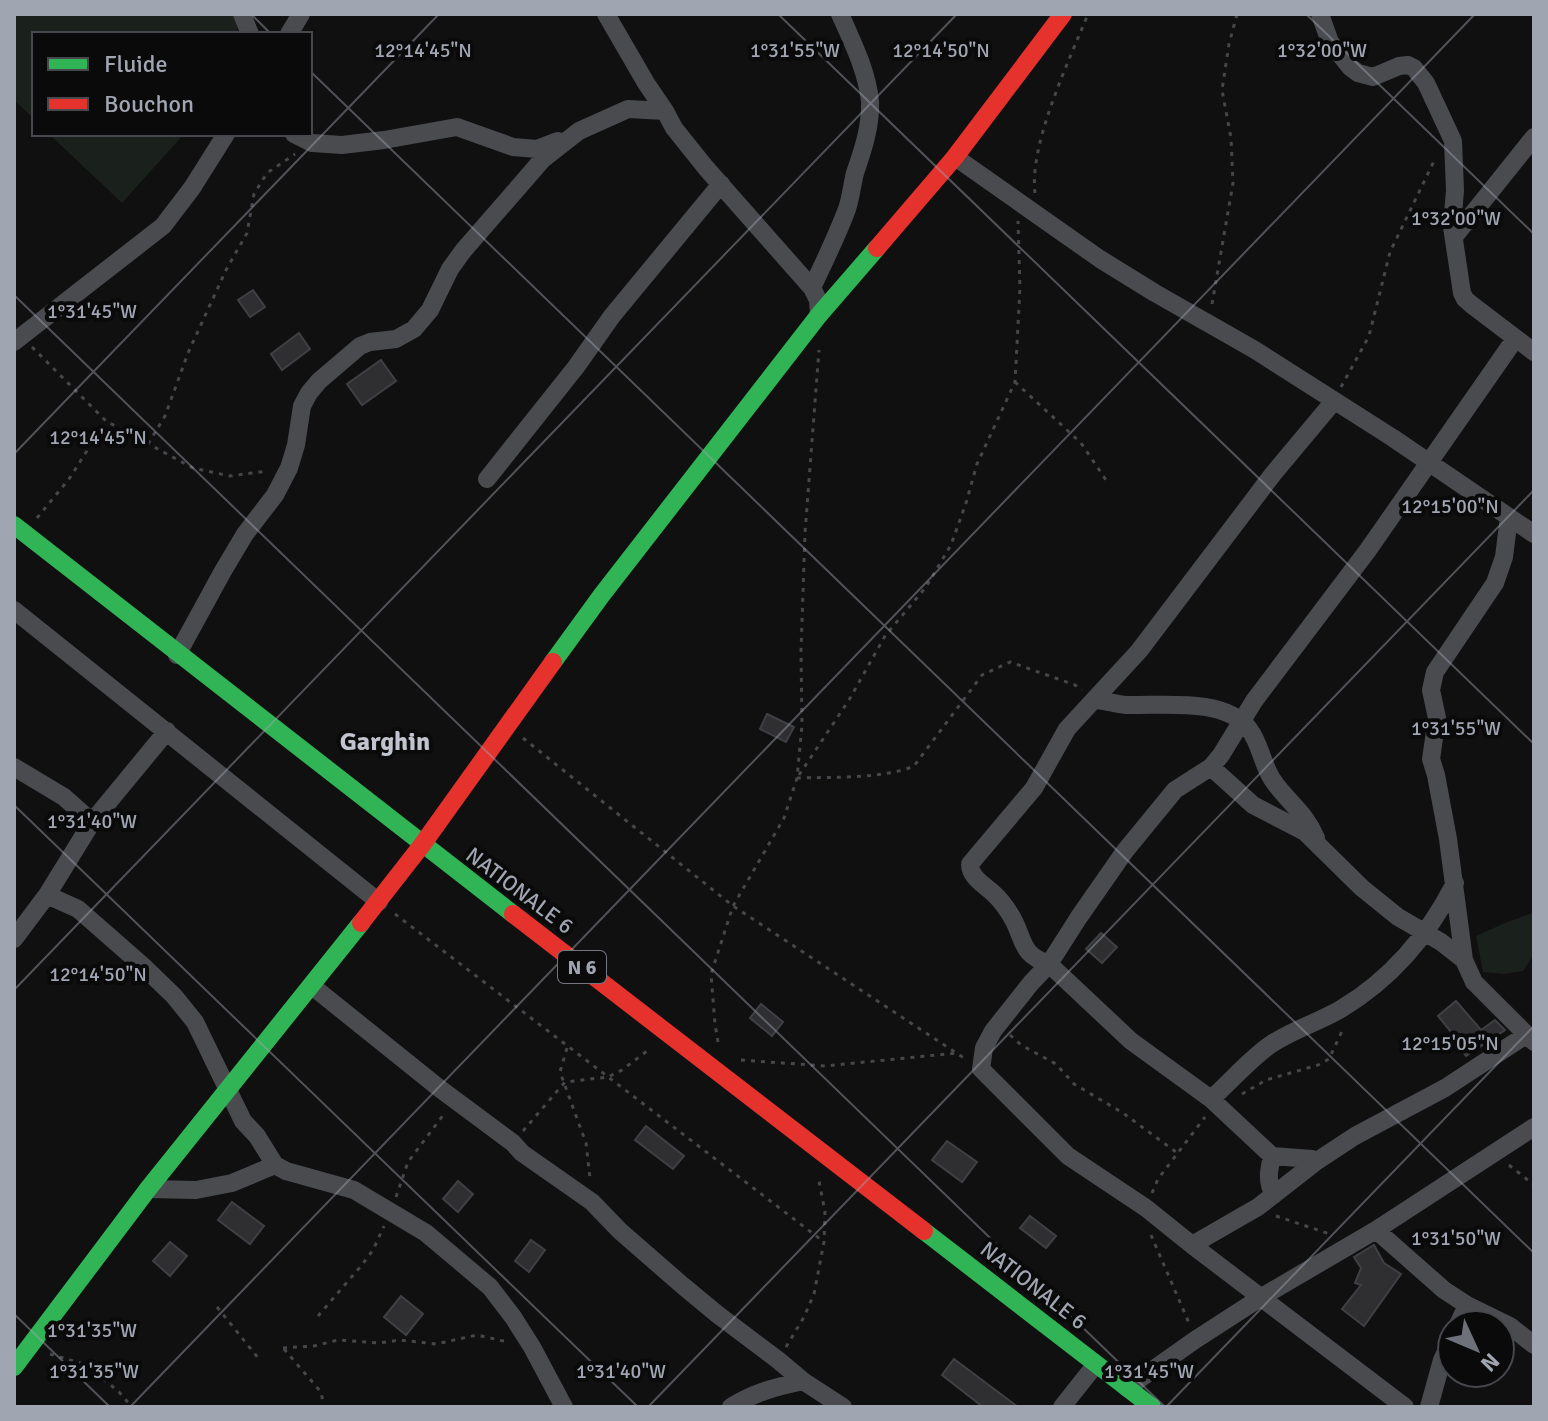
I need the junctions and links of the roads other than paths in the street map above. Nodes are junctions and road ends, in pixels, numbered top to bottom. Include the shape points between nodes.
1 (301, 14) edge
2 (606, 14) edge
3 (840, 14) edge
4 (1063, 14) edge
5 (1320, 14) edge
6 (290, 32) edge
7 (665, 111) junction
8 (579, 131) junction
9 (225, 136) edge
10 (298, 136) edge
11 (1534, 137) edge
12 (955, 157) junction
13 (721, 184) junction
14 (1454, 237) junction
15 (812, 288) junction
16 (819, 315) junction
17 (18, 339) edge
18 (1515, 339) junction
19 (1534, 352) edge
20 (1334, 401) junction
21 (1430, 463) junction
22 (487, 479) dead end
23 (1509, 517) junction
24 (20, 530) edge
25 (1534, 534) edge
26 (14, 610) edge
27 (177, 655) junction
28 (1096, 700) junction
29 (1241, 721) junction
30 (167, 731) junction
31 (14, 767) edge
32 (1211, 767) junction
33 (92, 822) junction
34 (1318, 844) junction
35 (422, 845) junction
36 (1455, 883) junction
37 (47, 895) junction
38 (379, 902) junction
39 (16, 932) edge
40 (1424, 933) junction
41 (1464, 960) junction
42 (1049, 964) junction
43 (312, 986) junction
44 (1530, 1039) edge
45 (227, 1091) junction
46 (1211, 1099) junction
47 (1534, 1127) edge
48 (1272, 1156) junction
49 (1317, 1161) junction
50 (275, 1165) junction
51 (148, 1189) junction
52 (1274, 1195) junction
53 (1376, 1230) junction
54 (1192, 1245) junction
55 (1260, 1298) junction
56 (1467, 1305) junction
57 (1465, 1309) edge
58 (1534, 1345) edge
59 (1096, 1364) junction
60 (14, 1367) edge
61 (803, 1381) junction
62 (1436, 1382) edge
63 (1127, 1388) junction
64 (564, 1407) edge
65 (731, 1407) edge
66 (843, 1407) edge
67 (1062, 1407) edge
68 (1152, 1407) edge
69 (1405, 1407) edge
70 (1429, 1407) edge

1 - 6 street
2 - 7 street
3 - 15 street via 862,66 870,101 868,127 846,212
4 - 12 street
5 - 14 street via 1330,42 1358,73 1373,77 1408,65 1426,83 1453,141
7 - 8 street via 628,109
7 - 13 street
8 - 10 street via 537,149 504,145 457,127 342,145 312,143
8 - 27 street via 542,160 463,251 414,329 396,339 360,346 309,393 289,468
9 - 17 street via 163,226
11 - 14 street
12 - 16 street
12 - 20 street via 1155,293
13 - 15 street
13 - 22 street
14 - 18 street via 1465,299
15 - 16 street
16 - 35 street via 601,596
18 - 19 street
18 - 21 street
20 - 21 street
20 - 28 street
21 - 23 street
21 - 29 street
23 - 25 street
23 - 36 street via 1495,583 1435,672 1431,690 1437,718 1431,759
24 - 27 street, NATIONALE 6 / N 6
26 - 30 street
27 - 35 street, NATIONALE 6 / N 6
28 - 29 street via 1195,706
28 - 42 street via 1067,729 1034,788 969,869 1008,910 1025,949
29 - 32 street
29 - 34 street
30 - 33 street
30 - 38 street
31 - 33 street via 64,797
32 - 34 street via 1253,805
32 - 42 street via 1175,790 1125,851
33 - 37 street
34 - 40 street via 1362,888
35 - 38 street
35 - 59 street, NATIONALE 6 / N 6
36 - 40 street
36 - 41 street
37 - 39 street
37 - 45 street via 78,909 174,996 195,1022
38 - 43 street
40 - 41 street
40 - 46 street via 1368,991 1270,1045
41 - 44 street via 1474,982
42 - 46 street via 1131,1041
42 - 54 street via 993,1031 981,1069 1068,1156
43 - 45 street
43 - 61 street via 592,1202 682,1285
44 - 49 street
45 - 50 street
45 - 51 street
46 - 48 street
47 - 53 street
48 - 49 street
48 - 52 street via 1268,1176
49 - 52 street
50 - 51 street via 232,1183 196,1190
50 - 64 street via 354,1190 426,1233 490,1287 532,1347
51 - 60 street
52 - 54 street
53 - 55 street
53 - 56 street
54 - 55 street
55 - 63 street
55 - 69 street
56 - 57 street
56 - 58 street via 1510,1326
59 - 63 street, NATIONALE 6 / N 6
59 - 67 street
61 - 65 street via 773,1387
61 - 66 street
62 - 70 street
63 - 68 street, NATIONALE 6 / N 6

